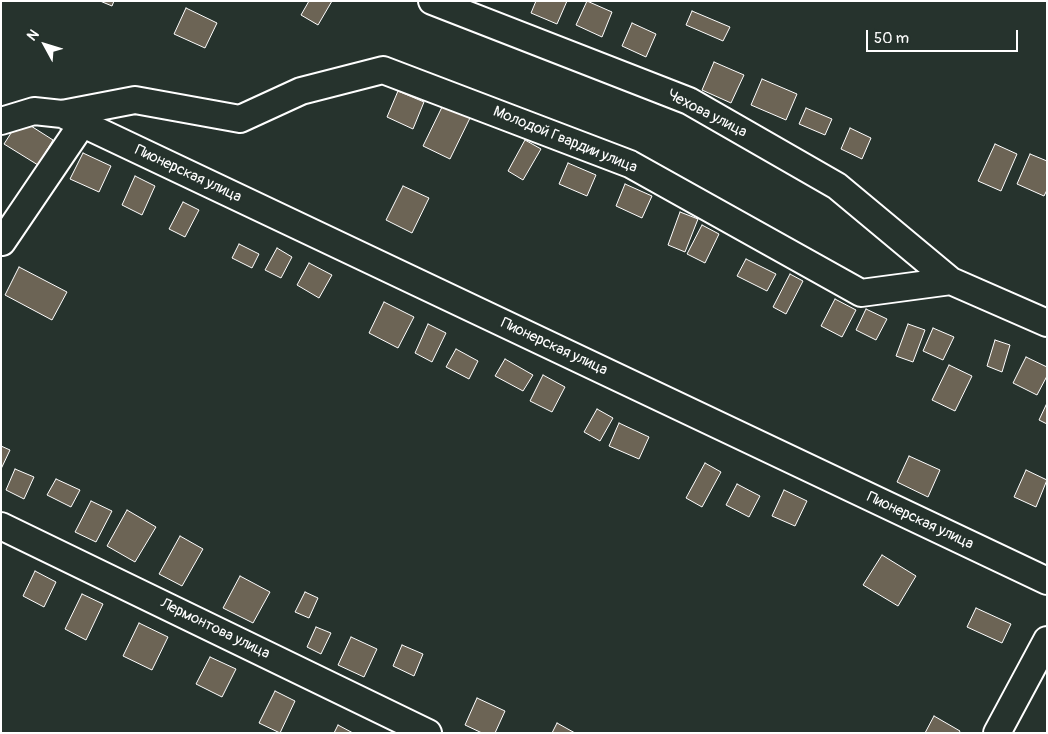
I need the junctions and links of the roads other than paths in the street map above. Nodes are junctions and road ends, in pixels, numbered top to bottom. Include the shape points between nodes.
1 (432, 1) edge
2 (72, 119) junction
3 (1, 121) edge
4 (2, 242) edge
5 (951, 281) junction
6 (1047, 323) edge
7 (1, 526) edge
8 (1047, 581) edge
9 (1047, 640) edge
10 (428, 733) edge
11 (997, 733) edge

1 - 5 street, Чехова улица via 689,101 837,186
2 - 3 street via 34,111
2 - 4 street
2 - 5 street, Молодой Гвардии улица via 135,100 240,119 301,91 383,70 630,164 861,293
2 - 8 street, Пионерская улица
5 - 6 street
7 - 10 street, Лермонтова улица
9 - 11 street

